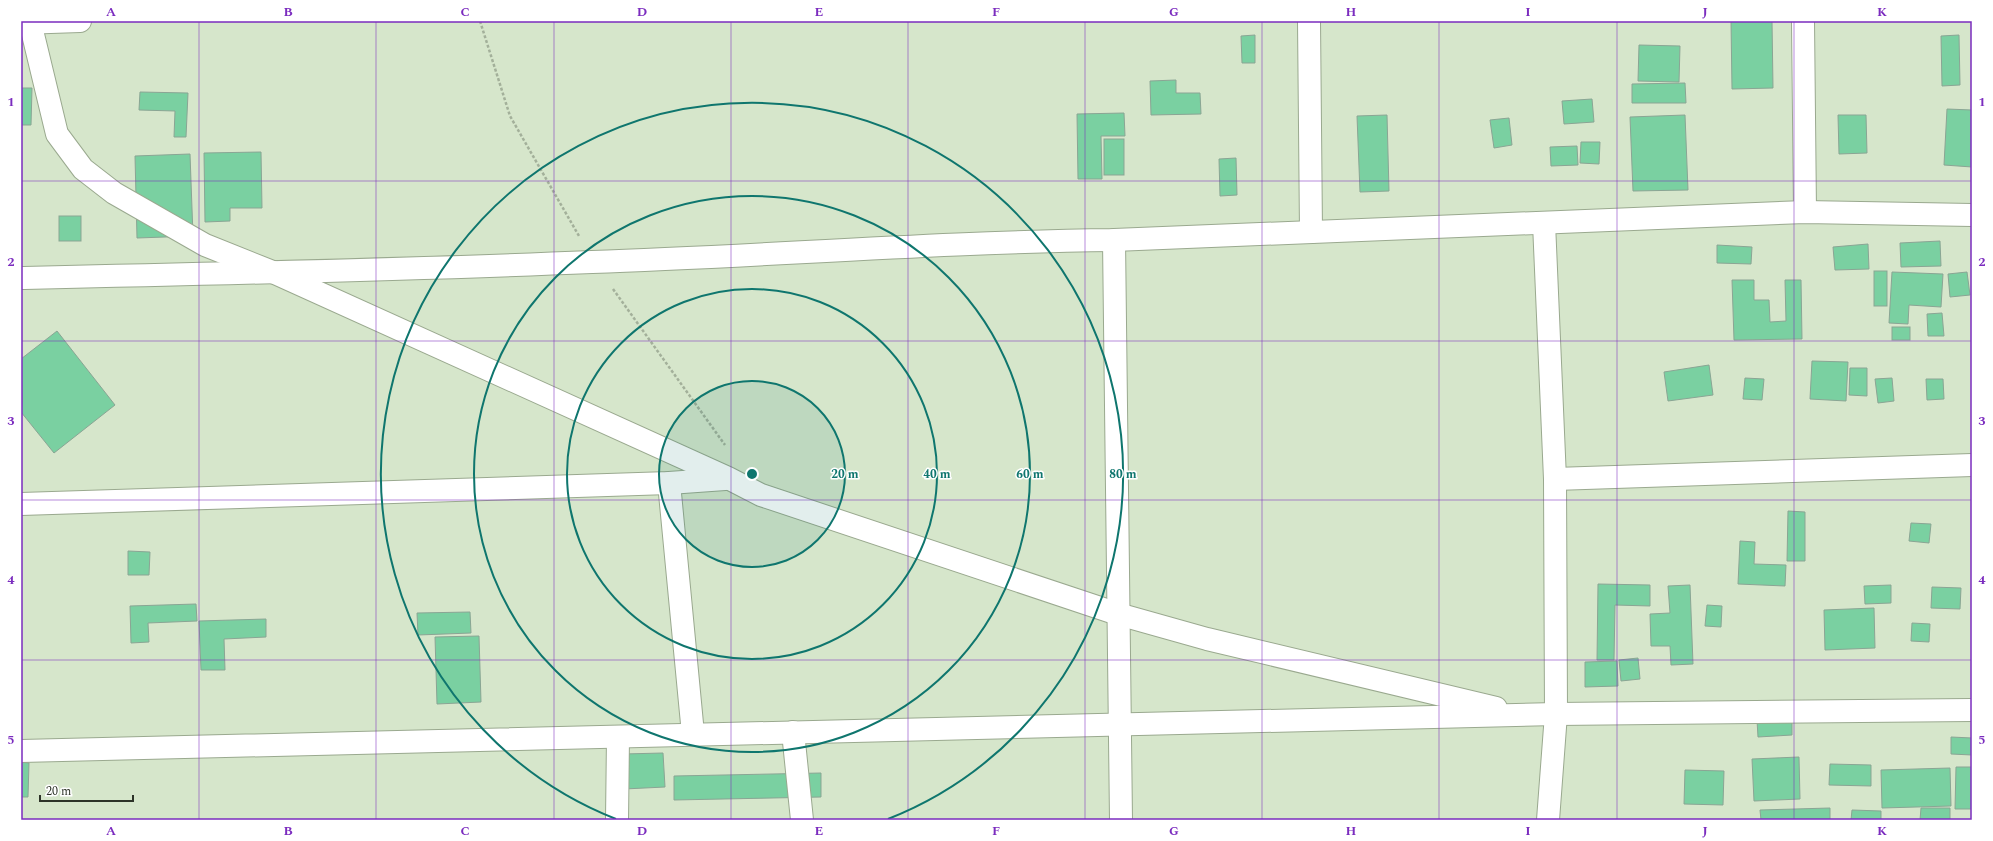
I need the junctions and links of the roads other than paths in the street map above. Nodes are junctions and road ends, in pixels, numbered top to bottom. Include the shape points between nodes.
1 (80, 21) edge
2 (1309, 21) edge
3 (1803, 21) edge
4 (26, 22) edge
5 (1805, 212) junction
6 (1972, 215) edge
7 (1544, 223) junction
8 (1311, 232) junction
9 (1114, 240) junction
10 (275, 273) junction
11 (21, 278) edge
12 (1972, 465) edge
13 (728, 478) junction
14 (1554, 480) junction
15 (669, 482) junction
16 (21, 504) edge
17 (1118, 614) junction
18 (1972, 710) edge
19 (1556, 714) junction
20 (1526, 715) junction
21 (1120, 725) junction
22 (793, 732) junction
23 (693, 734) junction
24 (618, 736) junction
25 (21, 751) edge
26 (617, 820) edge
27 (802, 820) edge
28 (1121, 820) edge
29 (1548, 820) edge

1 - 4 street
2 - 8 street
3 - 5 street
4 - 10 street via 57,134 83,168 114,193 205,246
5 - 6 street
5 - 7 street
7 - 8 street
7 - 14 street
8 - 9 street
9 - 10 street via 1016,241 594,262
9 - 17 street
10 - 11 street
10 - 13 street
12 - 14 street
13 - 15 street
13 - 17 street via 761,495
14 - 19 street
15 - 16 street
15 - 23 street
17 - 20 street
17 - 21 street
18 - 19 street
19 - 20 street
19 - 29 street
20 - 21 street
21 - 22 street
21 - 28 street
22 - 23 street
22 - 27 street
23 - 24 street
24 - 25 street
24 - 26 street

